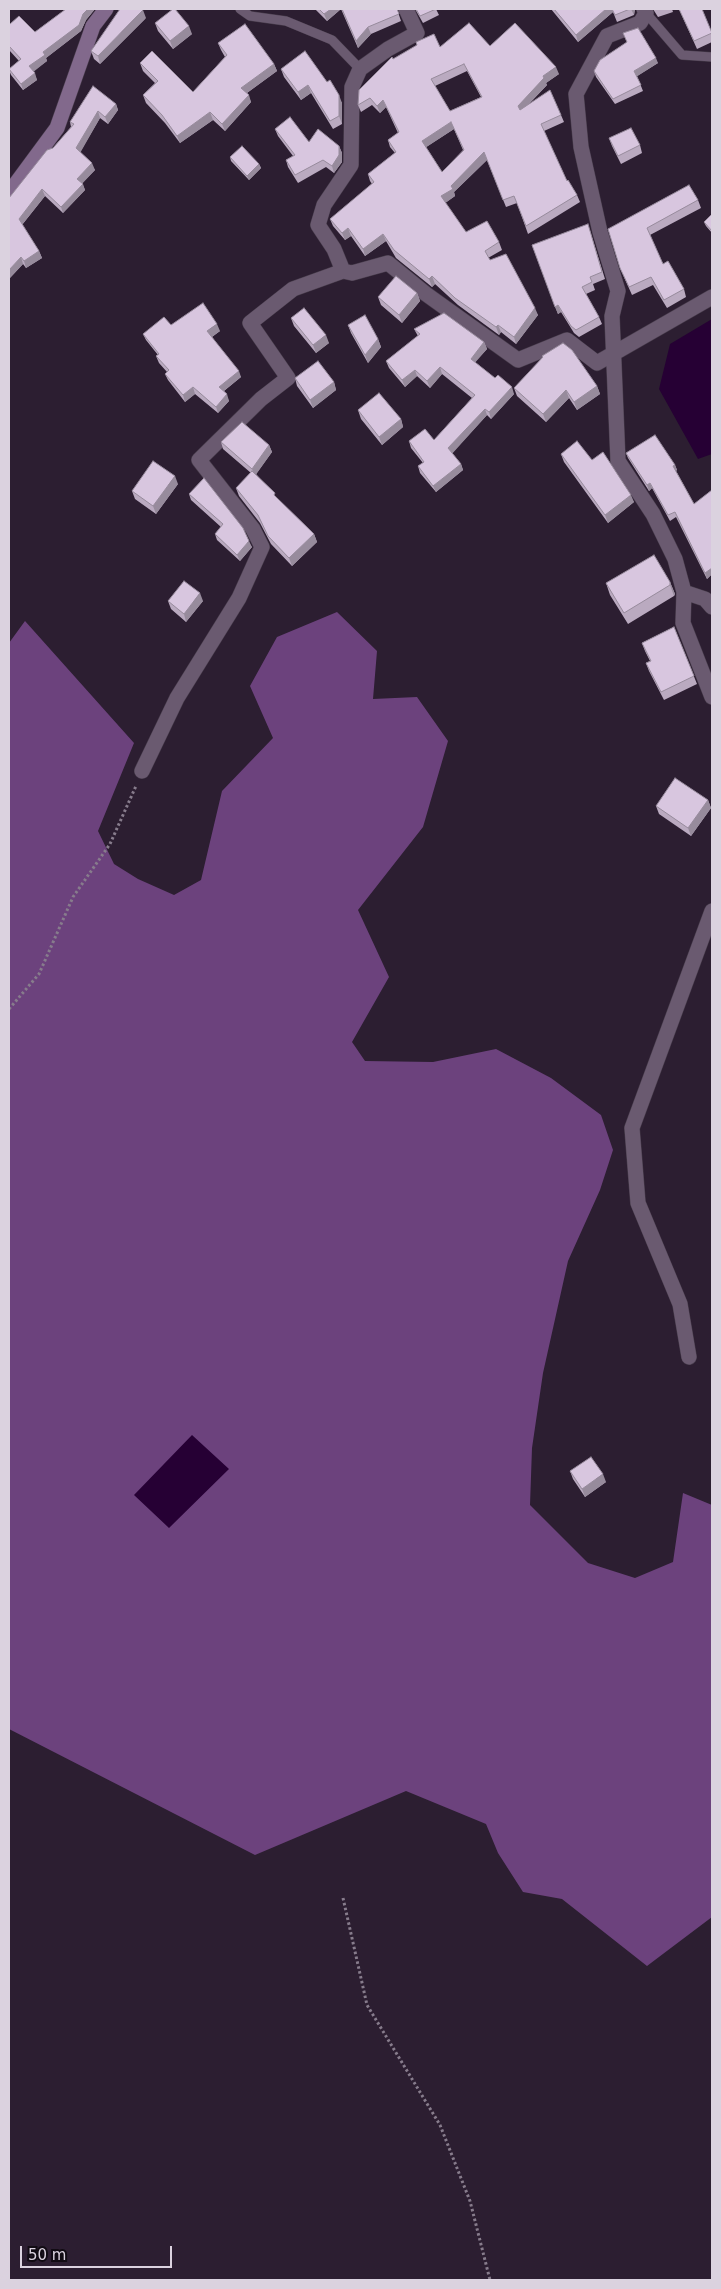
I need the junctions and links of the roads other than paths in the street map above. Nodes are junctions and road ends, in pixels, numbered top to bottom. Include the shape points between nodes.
1 (106, 9) edge
2 (240, 9) edge
3 (406, 9) edge
4 (645, 11) edge
5 (712, 57) edge
6 (360, 69) junction
7 (9, 193) edge
8 (343, 271) junction
9 (712, 297) edge
10 (684, 592) junction
11 (712, 607) edge
12 (712, 696) edge
13 (142, 771) road end
14 (712, 911) edge
15 (689, 1357) dead end

1 - 7 street via 93,26 57,128
2 - 6 lane via 250,16 286,21 332,40
3 - 6 street via 417,33
4 - 5 lane via 682,56
4 - 10 street via 640,23 607,36 576,94 581,147 600,232 618,291 612,316 618,461 654,514 675,559
6 - 8 street via 352,87 352,165 324,205 318,225 334,248
8 - 9 street via 352,273 388,263 518,360 567,340 597,363
8 - 13 street via 293,289 250,323 288,378 261,399 199,460 253,529 262,547 239,598 178,698
10 - 11 street via 705,599
10 - 12 street via 683,623
14 - 15 street via 632,1128 638,1203 680,1304

